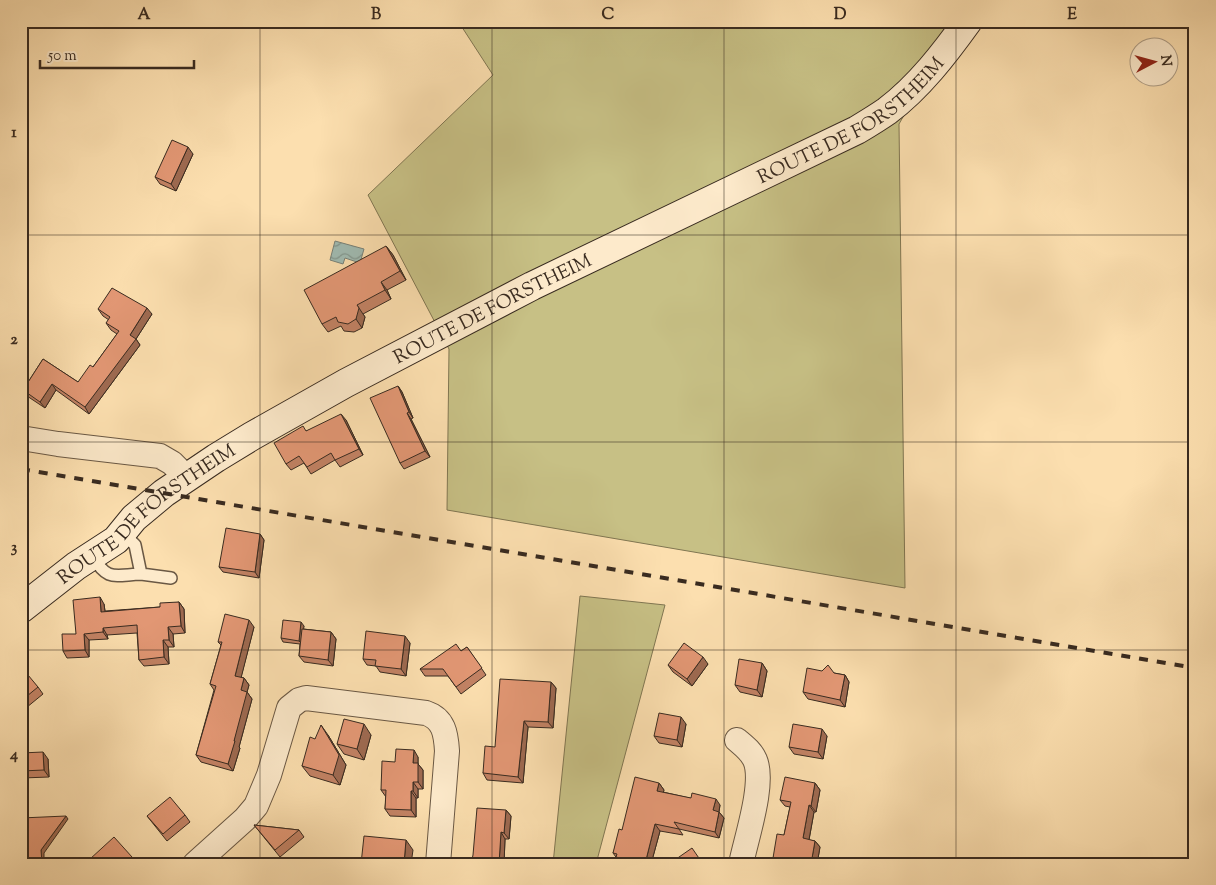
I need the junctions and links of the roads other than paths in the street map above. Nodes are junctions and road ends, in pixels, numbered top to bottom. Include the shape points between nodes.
1 (968, 21) edge
2 (21, 438) edge
3 (187, 478) junction
4 (123, 533) junction
5 (93, 556) junction
6 (142, 574) junction
7 (171, 578) dead end
8 (21, 609) edge
9 (737, 740) dead end
10 (194, 864) edge
11 (438, 864) edge
12 (741, 864) edge

1 - 3 street, ROUTE DE FORSTHEIM via 920,81 888,110 857,130 532,286 346,383 252,436
2 - 3 street via 160,456
3 - 4 street, ROUTE DE FORSTHEIM via 143,510
4 - 5 street, ROUTE DE FORSTHEIM
4 - 6 lane via 135,546
5 - 6 lane via 100,570 111,575
5 - 8 street, ROUTE DE FORSTHEIM
6 - 7 lane
9 - 12 street via 748,749 757,770 756,798
10 - 11 street via 252,812 264,790 289,708 298,700 315,698 426,712 443,725 447,751

